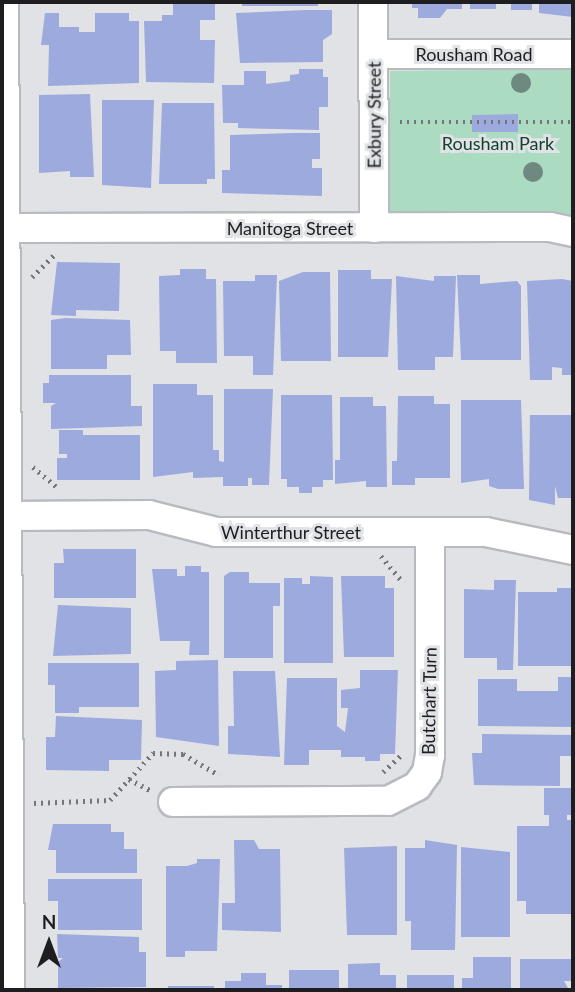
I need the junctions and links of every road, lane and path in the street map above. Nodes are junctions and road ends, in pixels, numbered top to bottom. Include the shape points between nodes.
1 (4, 2) edge
2 (373, 2) edge
3 (374, 54) junction
4 (573, 54) edge
5 (374, 122) junction
6 (573, 122) edge
7 (6, 228) junction
8 (374, 228) junction
9 (573, 232) edge
10 (56, 244) dead end
11 (30, 282) dead end
12 (32, 464) dead end
13 (61, 490) dead end
14 (8, 516) junction
15 (381, 532) junction
16 (430, 532) junction
17 (573, 550) edge
18 (406, 585) dead end
19 (406, 751) dead end
20 (377, 777) dead end
21 (225, 778) dead end
22 (173, 802) dead end
23 (9, 803) junction
24 (10, 990) edge

1 - 7 street
2 - 3 street, Exbury Street
3 - 4 street, Rousham Road
3 - 5 street, Exbury Street
5 - 6 path
5 - 8 street, Exbury Street
7 - 8 street, Manitoga Street
7 - 14 street
8 - 9 street, Manitoga Street via 550,227
10 - 11 path via 55,255
12 - 13 path
14 - 15 street, Winterthur Street via 149,515 216,532
14 - 23 street
15 - 16 street, Winterthur Street
15 - 18 path via 382,561
16 - 17 street, Winterthur Street via 486,532
16 - 22 street, Butchart Turn via 430,755 427,772 417,786 388,801
19 - 20 path
21 - 23 path via 183,754 153,753 110,800
23 - 24 street

